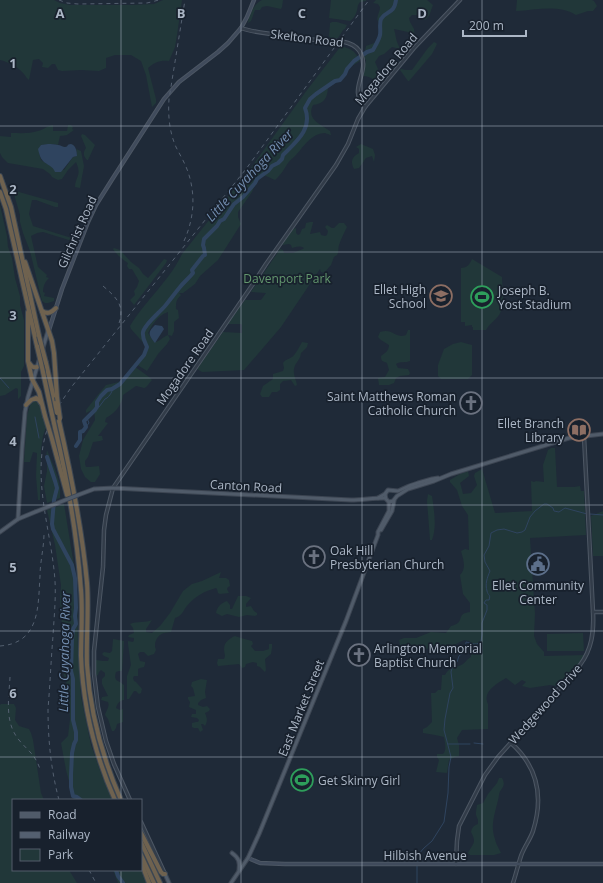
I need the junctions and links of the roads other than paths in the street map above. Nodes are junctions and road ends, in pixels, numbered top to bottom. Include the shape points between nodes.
1 (254, 0) edge
2 (460, 0) edge
3 (241, 28) junction
4 (365, 107) junction
5 (0, 176) edge
6 (0, 192) edge
7 (19, 243) junction
8 (26, 297) junction
9 (56, 308) junction
10 (42, 311) junction
11 (48, 331) junction
12 (28, 361) junction
13 (37, 368) junction
14 (33, 381) junction
15 (26, 405) junction
16 (42, 405) junction
17 (59, 420) junction
18 (603, 434) edge
19 (584, 436) junction
20 (440, 478) junction
21 (113, 488) junction
22 (394, 491) junction
23 (385, 494) junction
24 (396, 496) junction
25 (378, 498) junction
26 (385, 498) junction
27 (394, 500) junction
28 (389, 502) junction
29 (72, 515) junction
30 (18, 520) junction
31 (0, 532) edge
32 (378, 535) junction
33 (594, 612) junction
34 (603, 612) edge
35 (511, 743) junction
36 (115, 799) edge
37 (122, 799) edge
38 (130, 799) edge
39 (142, 824) edge
40 (142, 834) edge
41 (142, 844) edge
42 (232, 853) dead end
43 (142, 857) edge
44 (248, 858) junction
45 (456, 864) junction
46 (518, 864) junction
47 (603, 864) edge
48 (142, 865) edge
49 (239, 872) junction
50 (165, 874) junction
51 (149, 883) edge
52 (154, 883) edge
53 (160, 883) edge
54 (169, 883) edge
55 (231, 883) edge
56 (514, 883) edge

1 - 3 main road, Gilchrist Road
2 - 4 street, Mogadore Road via 414,48
3 - 4 street, Skelton Road via 352,45 360,52 363,60 358,95
3 - 9 main road, Gilchrist Road via 225,46 179,82 162,102 91,215
4 - 21 street, Mogadore Road via 336,165
5 - 7 highway
6 - 8 highway
7 - 10 highway
7 - 17 highway, bridge
8 - 12 highway
8 - 29 highway, bridge via 65,472
9 - 10 highway via 47,314
9 - 11 main road, Gilchrist Road
10 - 11 highway
11 - 13 main road, Gilchrist Road
11 - 17 highway, bridge via 54,353
12 - 13 highway via 32,367
12 - 14 highway
13 - 14 main road, Gilchrist Road
14 - 15 main road, Gilchrist Road
14 - 16 highway
15 - 16 highway via 36,398
15 - 30 main road, Gilchrist Road
16 - 29 highway, bridge
17 - 37 highway via 71,474 84,562 87,664 92,705 100,742 114,785
18 - 19 main road
19 - 20 main road via 558,441
19 - 33 street, Wedgewood Drive
20 - 22 main road via 432,478
20 - 24 main road
21 - 25 main road, Canton Road via 356,500
21 - 30 main road, Canton Road, bridge via 94,489
21 - 38 street, Mogadore Road via 104,530 103,567 94,644 94,674 99,715 106,741
22 - 23 main road via 388,490
22 - 24 main road
23 - 25 main road, Canton Road
23 - 26 main road
24 - 27 main road
25 - 26 main road, Canton Road
26 - 28 main road
27 - 28 main road
27 - 32 main road, East Market Street via 392,511
28 - 32 main road, East Market Street via 389,512
29 - 36 highway via 82,592 81,656 85,696 96,750
30 - 31 main road, Canton Road
32 - 44 main road, East Market Street via 346,621
33 - 34 street
33 - 35 street, Wedgewood Drive via 592,639 585,659
35 - 45 street, Wedgewood Drive via 485,775 460,823
35 - 46 street via 530,766 538,794 537,813 530,839
39 - 50 street
40 - 50 highway via 161,872
41 - 53 highway
42 - 49 main road via 240,860
43 - 52 highway
44 - 45 main road, Hilbish Avenue via 265,863
44 - 49 main road, East Market Street
45 - 46 main road, Hilbish Avenue
46 - 47 main road, Hilbish Avenue
46 - 56 street
48 - 51 highway
49 - 55 main road, East Market Street
50 - 54 main road

